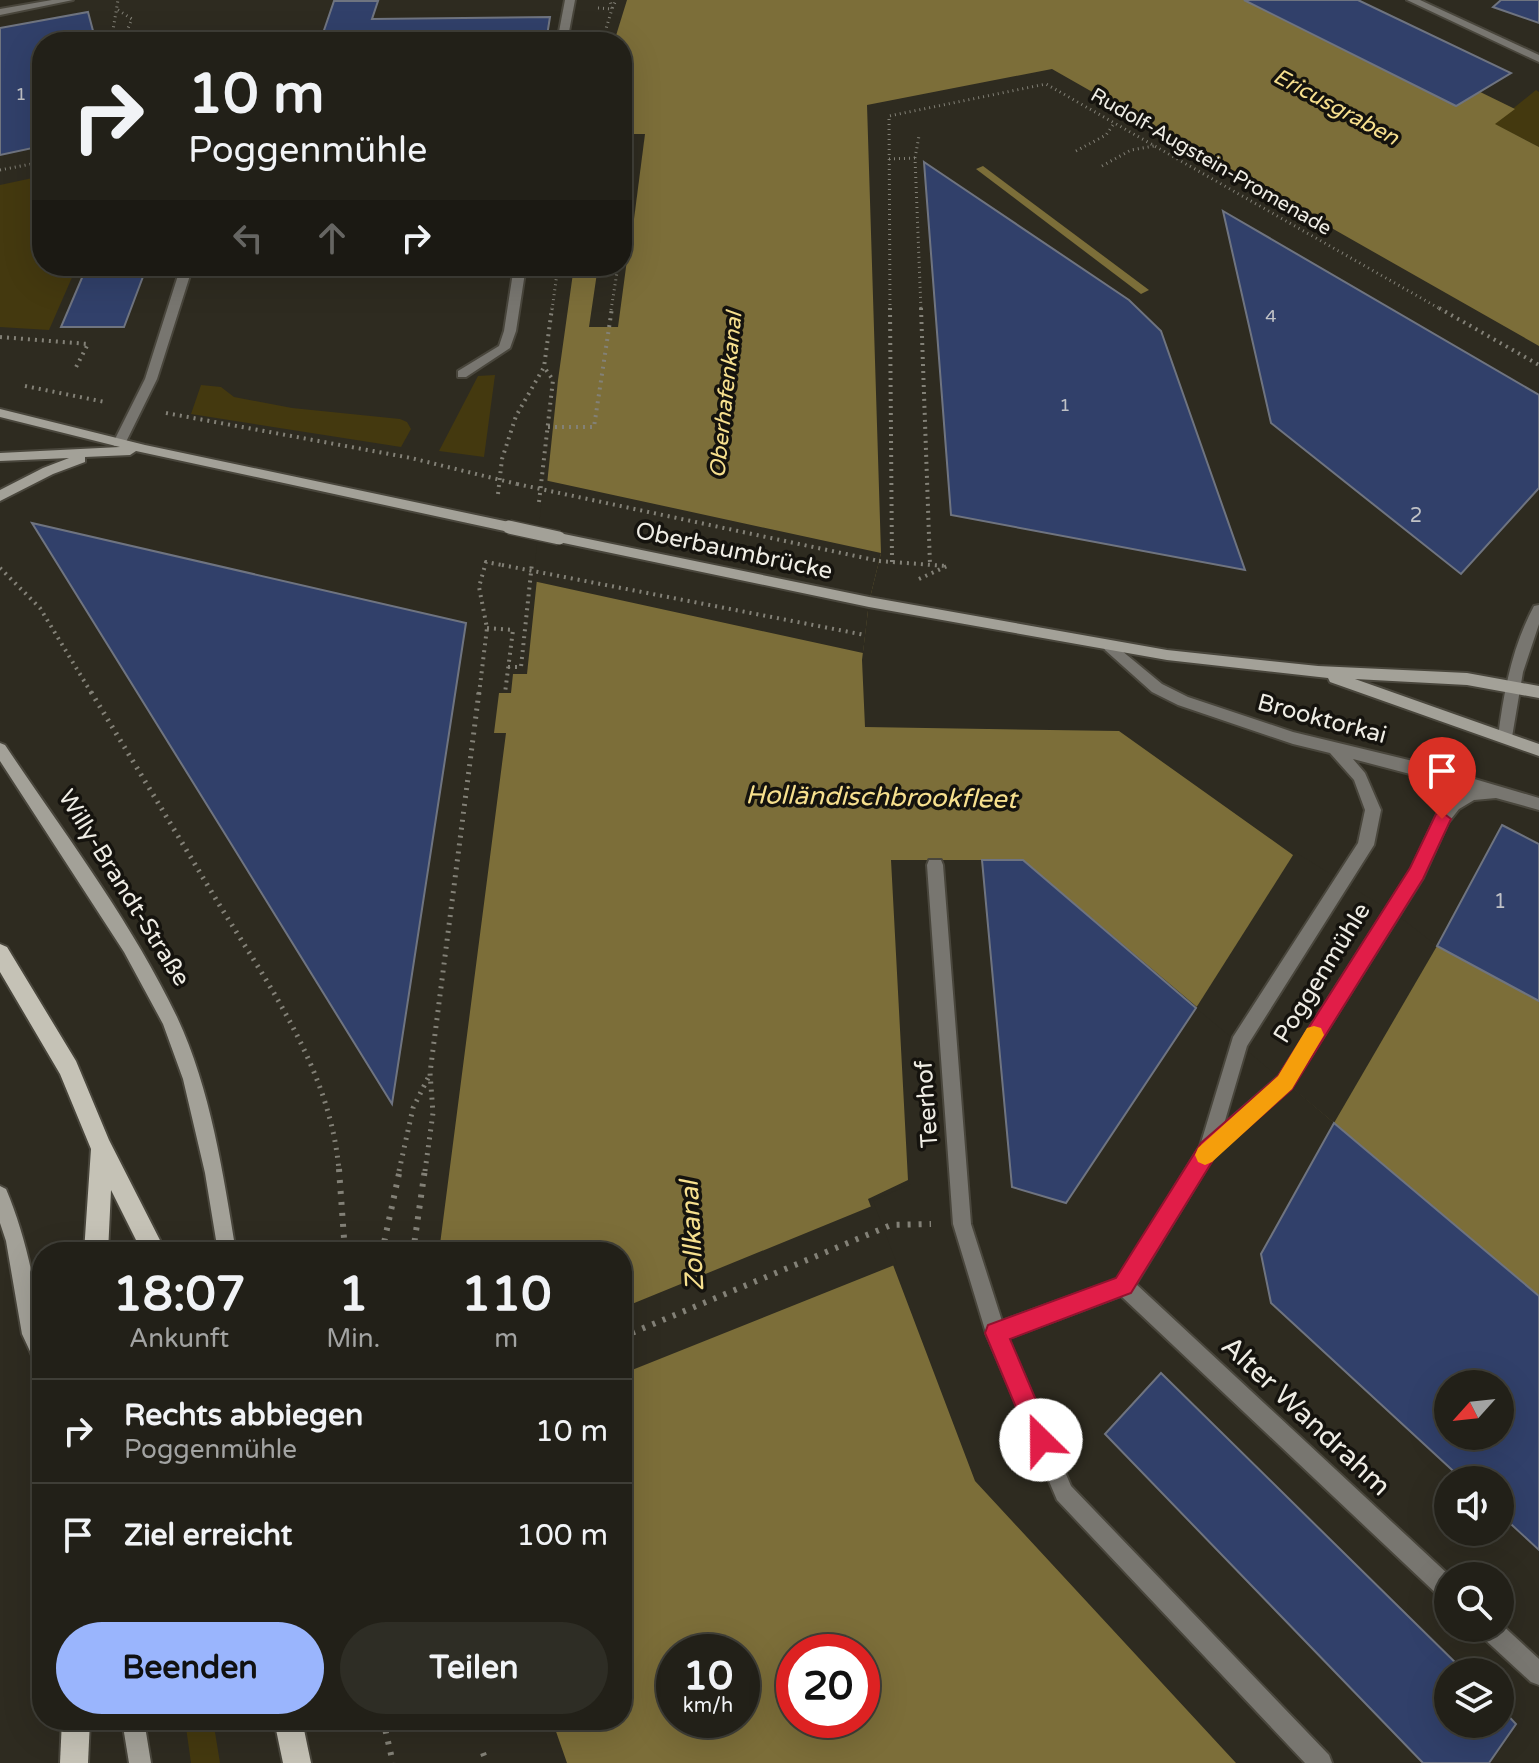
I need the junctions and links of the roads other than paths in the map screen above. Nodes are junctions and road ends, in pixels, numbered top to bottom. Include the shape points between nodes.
1 (68, 0) edge
2 (570, 0) edge
3 (1412, 0) edge
4 (0, 12) edge
5 (564, 32) edge
6 (1539, 59) edge
7 (184, 276) edge
8 (518, 276) edge
9 (462, 374) dead end
10 (0, 413) edge
11 (119, 443) junction
12 (145, 449) junction
13 (93, 454) junction
14 (0, 457) edge
15 (0, 496) edge
16 (1539, 610) edge
17 (1110, 646) junction
18 (1318, 672) junction
19 (1513, 685) junction
20 (1539, 692) edge
21 (1505, 737) junction
22 (0, 749) edge
23 (1336, 750) junction
24 (1539, 750) edge
25 (1500, 791) junction
26 (1539, 804) edge
27 (935, 865) dead end
28 (0, 953) edge
29 (101, 1147) junction
30 (1208, 1150) junction
31 (0, 1195) edge
32 (96, 1242) edge
33 (149, 1242) edge
34 (225, 1242) edge
35 (1124, 1286) junction
36 (996, 1333) junction
37 (32, 1334) edge
38 (1434, 1576) edge
39 (1504, 1642) edge
40 (1539, 1674) edge
41 (76, 1730) edge
42 (135, 1730) edge
43 (290, 1730) edge
44 (74, 1763) edge
45 (140, 1763) edge
46 (297, 1763) edge
47 (1321, 1763) edge

1 - 4 street
2 - 5 street
3 - 6 street
7 - 11 street via 151,379
8 - 9 street via 504,348
10 - 11 main road, Oberbaumbrücke
11 - 12 main road, Oberbaumbrücke
12 - 13 main road, Oberbaumbrücke
12 - 17 main road, Oberbaumbrücke, bridge via 869,602
13 - 14 main road, Oberbaumbrücke
13 - 15 main road
16 - 19 street
17 - 18 main road, Oberbaumbrücke
17 - 23 street, Brooktorkai via 1157,688 1183,701
18 - 19 main road, Oberbaumbrücke
18 - 21 main road, Oberbaumbrücke
19 - 20 main road
19 - 21 street
21 - 24 main road
22 - 34 main road, Willy-Brandt-Straße via 130,947 170,1021 192,1079
23 - 25 street, Brooktorkai
23 - 30 street, Poggenmühle via 1360,777 1373,810 1366,845 1239,1043
25 - 26 street, Brooktorkai
25 - 30 street, Poggenmühle via 1471,794 1454,804 1417,873 1285,1082
27 - 36 street, Teerhof via 962,1224
28 - 29 main road via 68,1068
29 - 32 main road
29 - 33 main road
30 - 35 street, Poggenmühle
31 - 37 main road via 15,1241
35 - 36 street
35 - 38 street, Alter Wandrahm
36 - 47 street, Teerhof via 1064,1493
39 - 40 street
41 - 44 main road
42 - 45 main road
43 - 46 main road

